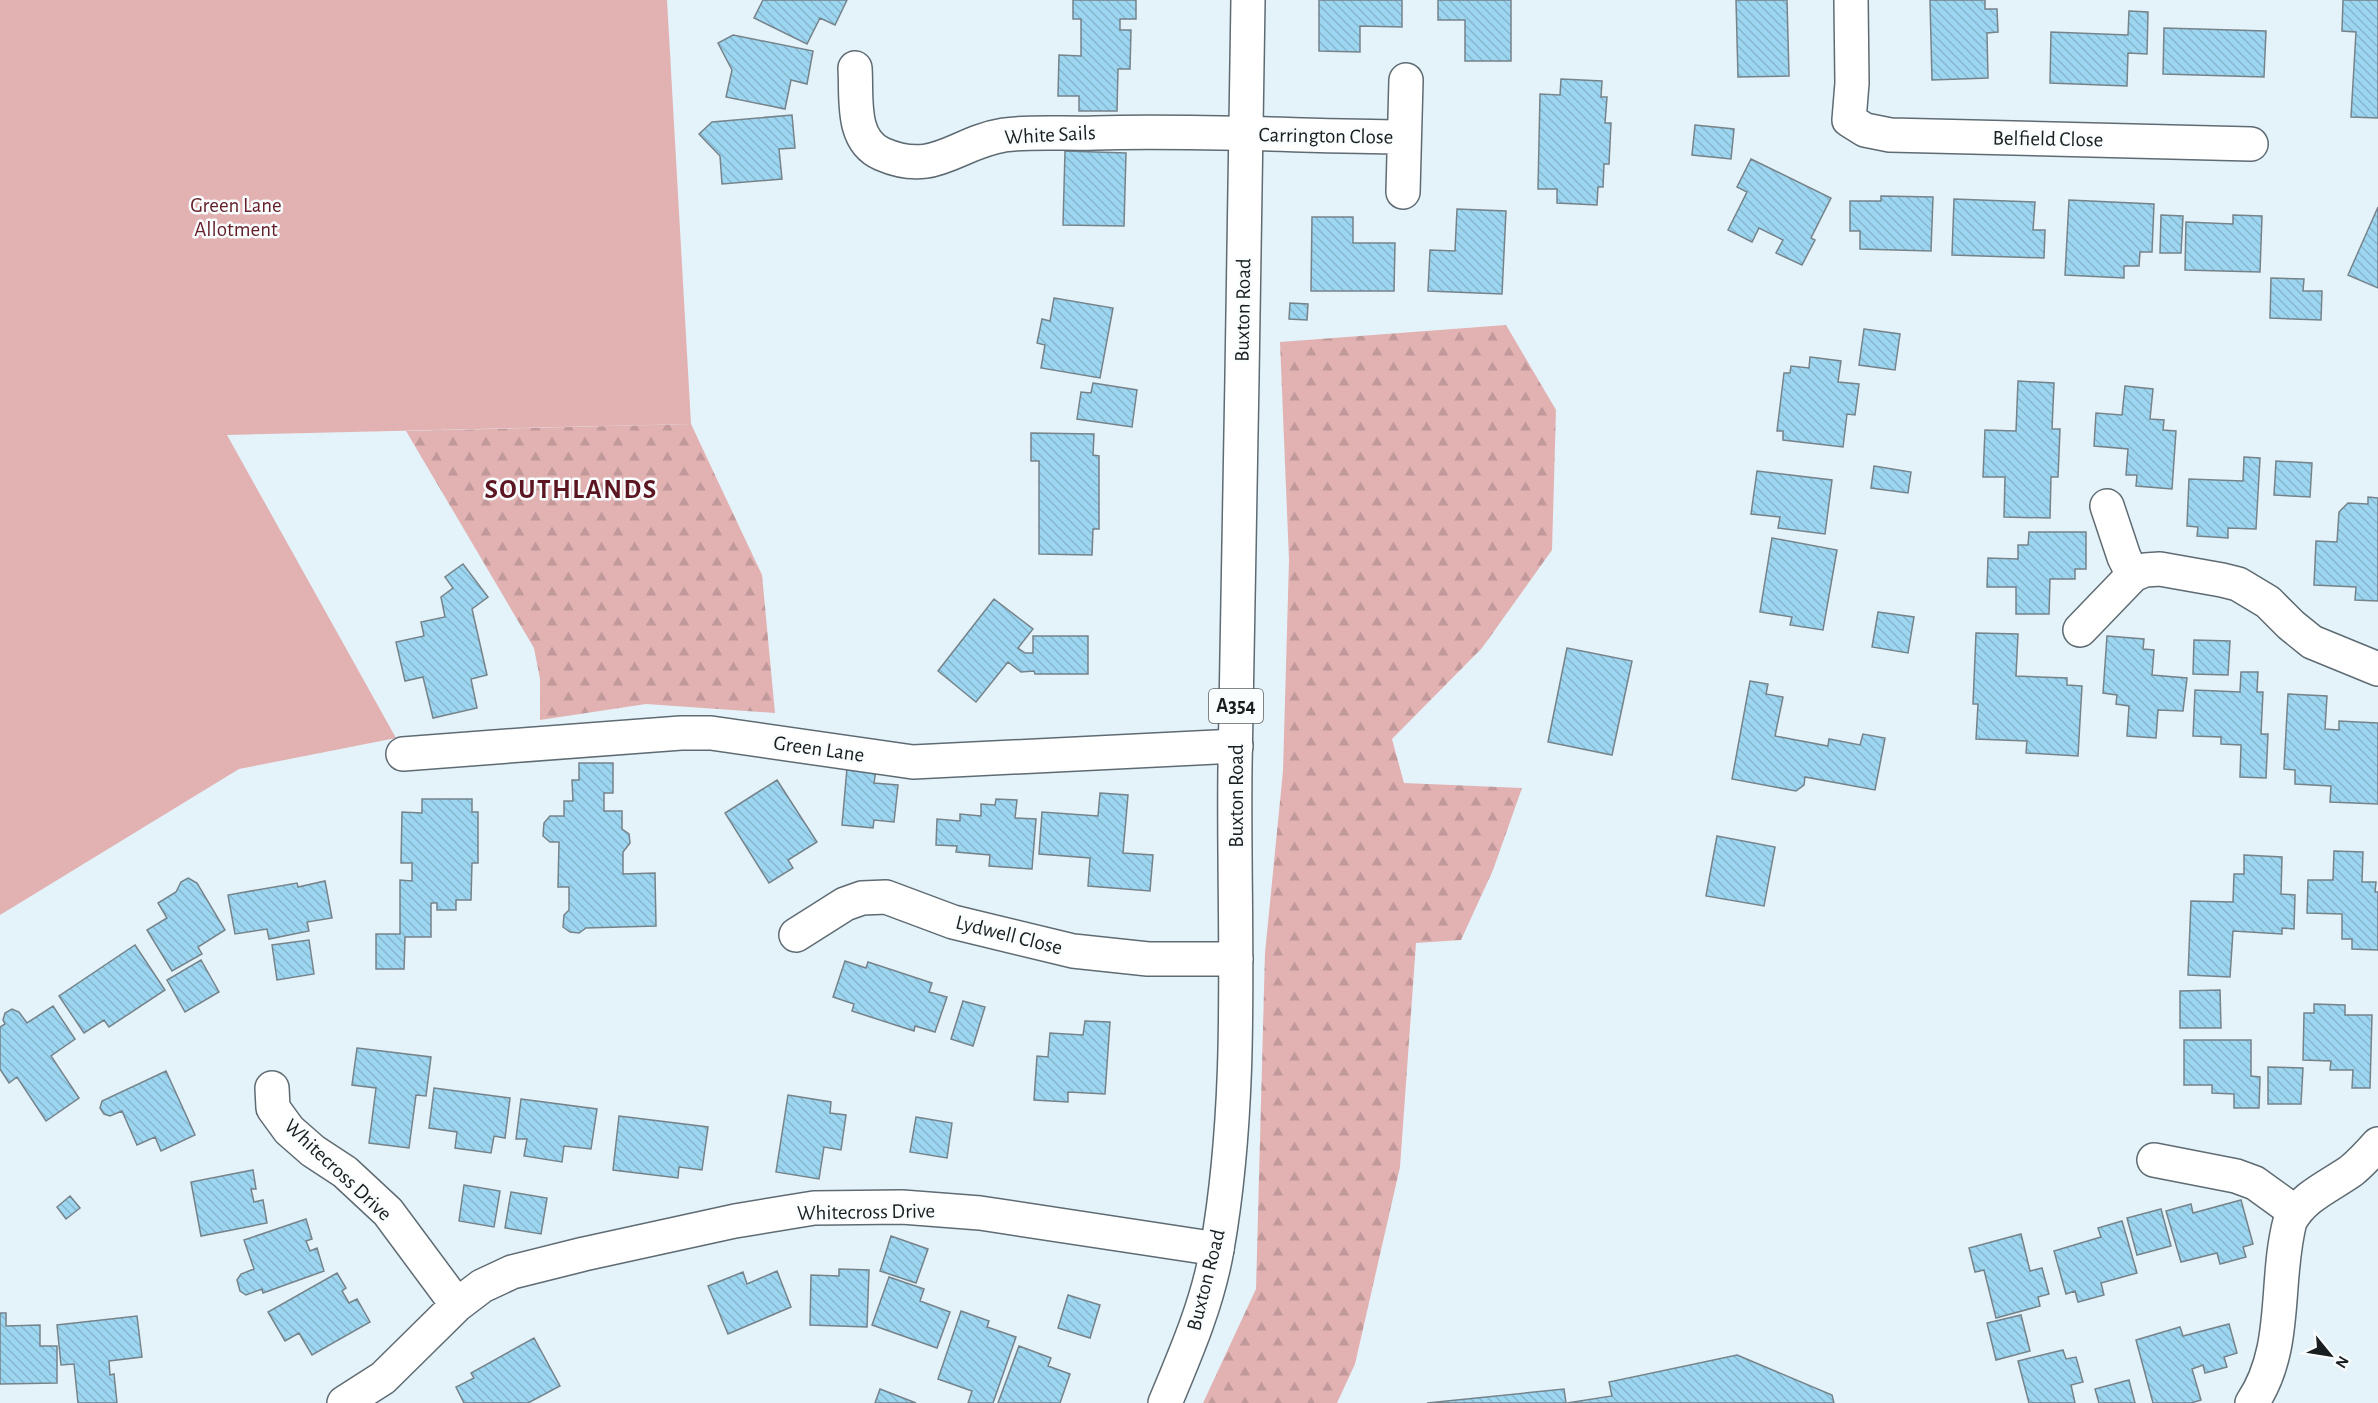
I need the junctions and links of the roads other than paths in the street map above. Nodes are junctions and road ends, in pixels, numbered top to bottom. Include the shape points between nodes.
1 (1248, 0) edge
2 (1851, 0) edge
3 (855, 69) dead end
4 (1406, 80) dead end
5 (1247, 135) junction
6 (1404, 136) junction
7 (2251, 144) dead end
8 (1403, 192) dead end
9 (2107, 506) dead end
10 (2133, 575) junction
11 (2080, 630) dead end
12 (2378, 669) edge
13 (1236, 746) junction
14 (402, 753) dead end
15 (796, 935) dead end
16 (1236, 959) junction
17 (272, 1088) dead end
18 (2378, 1144) edge
19 (2154, 1160) dead end
20 (2295, 1212) junction
21 (1217, 1249) junction
22 (457, 1305) junction
23 (344, 1403) edge
24 (1165, 1403) edge
25 (2252, 1403) edge

1 - 5 main road, Buxton Road / A354
2 - 7 main road, Belfield Close via 1849,120 1866,130 1890,135
3 - 5 main road, White Sails via 859,131 867,144 880,153 914,163 928,162 1004,135
4 - 6 main road, Carrington Close
5 - 6 main road, Carrington Close
5 - 13 main road, Buxton Road / A354
6 - 8 main road, Carrington Close
9 - 10 main road
10 - 11 main road
10 - 12 main road via 2160,569 2238,584 2268,602 2312,642
13 - 14 main road, Green Lane via 913,762 711,733 681,733
13 - 16 main road, Buxton Road / A354
15 - 16 main road, Lydwell Close via 845,904 862,898 886,897 952,922 1073,951 1148,959
16 - 21 main road, Buxton Road / A354 via 1232,1124
17 - 22 main road, Whitecross Drive via 273,1108 290,1130 345,1172 387,1212
18 - 20 main road via 2354,1168 2313,1194
19 - 20 main road via 2255,1183
20 - 25 main road via 2287,1231 2275,1348 2269,1373
21 - 22 main road, Whitecross Drive via 980,1213 902,1207 814,1208 735,1221 512,1272 482,1286
21 - 24 main road, Buxton Road / A354 via 1200,1315
22 - 23 main road, Whitecross Drive via 383,1378

